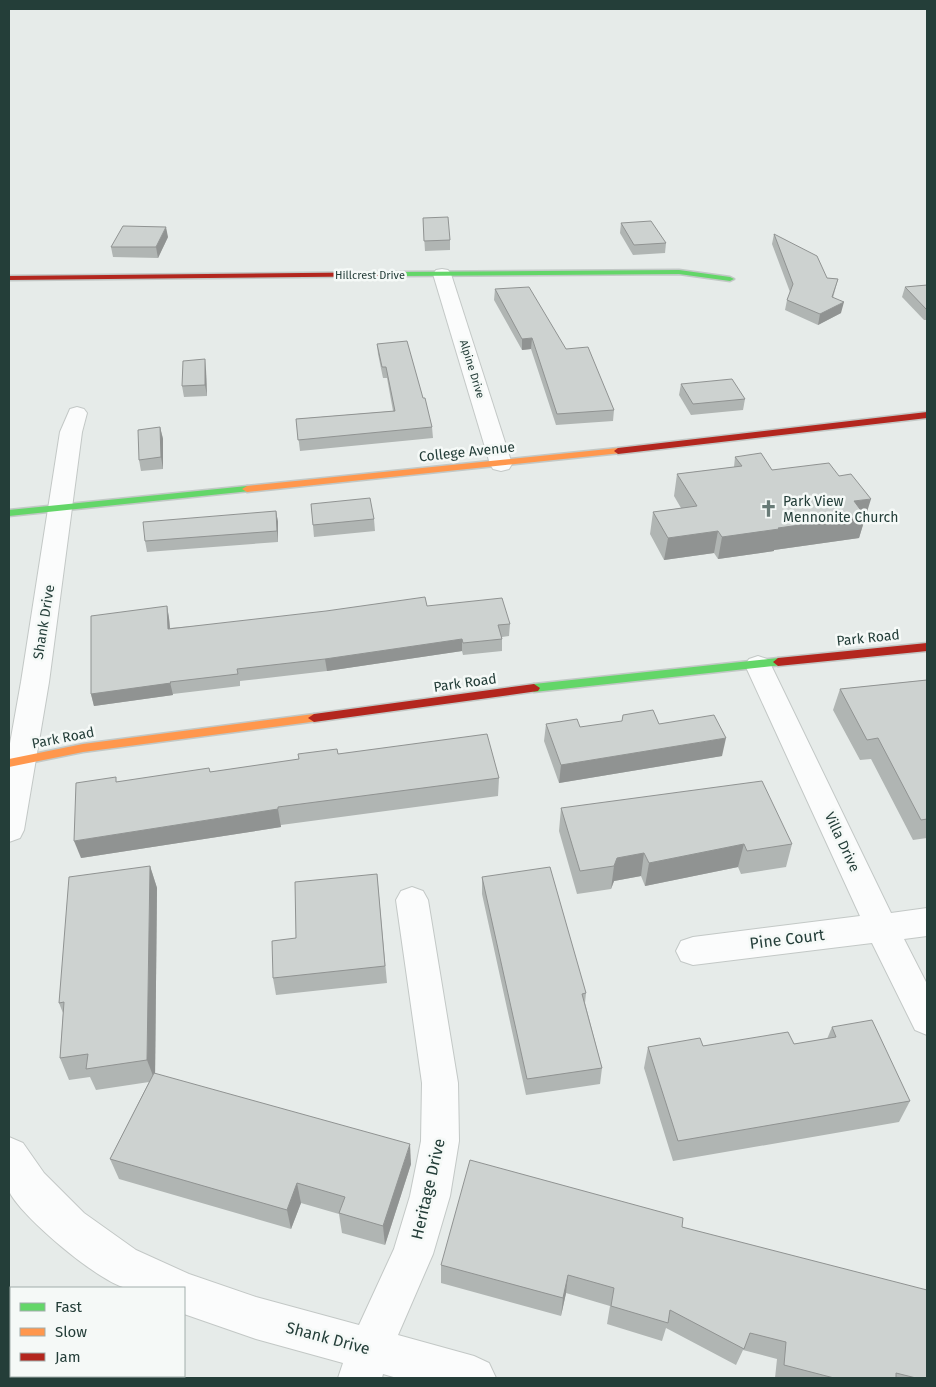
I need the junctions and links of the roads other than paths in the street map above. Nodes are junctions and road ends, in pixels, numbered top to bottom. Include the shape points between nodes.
1 (442, 274) junction
2 (9, 278) edge
3 (730, 279) dead end
4 (76, 413) dead end
5 (927, 415) edge
6 (501, 464) junction
7 (61, 508) junction
8 (9, 513) edge
9 (927, 647) edge
10 (758, 665) junction
11 (15, 762) edge
12 (9, 830) edge
13 (412, 900) dead end
14 (927, 922) edge
15 (882, 927) junction
16 (693, 951) dead end
17 (927, 1019) edge
18 (9, 1156) edge
19 (172, 1287) edge
20 (185, 1292) edge
21 (365, 1364) edge
22 (474, 1378) edge

1 - 2 street, Hillcrest Drive
1 - 3 street, Hillcrest Drive via 679,272
1 - 6 street, Alpine Drive
4 - 7 street, Shank Drive
5 - 6 street, College Avenue
6 - 7 street, College Avenue
7 - 8 street, College Avenue
7 - 11 street, Shank Drive
9 - 10 street, Park Road
10 - 11 street, Park Road via 551,686 82,748
10 - 15 street, Villa Drive
11 - 12 street, Shank Drive
13 - 21 street, Heritage Drive via 440,1083 440,1140 426,1210 413,1254
14 - 15 street, Pine Court
15 - 16 street, Pine Court
15 - 17 street, Villa Drive
18 - 19 street via 36,1194 77,1233 116,1261
20 - 21 street, Shank Drive
21 - 22 street, Shank Drive

